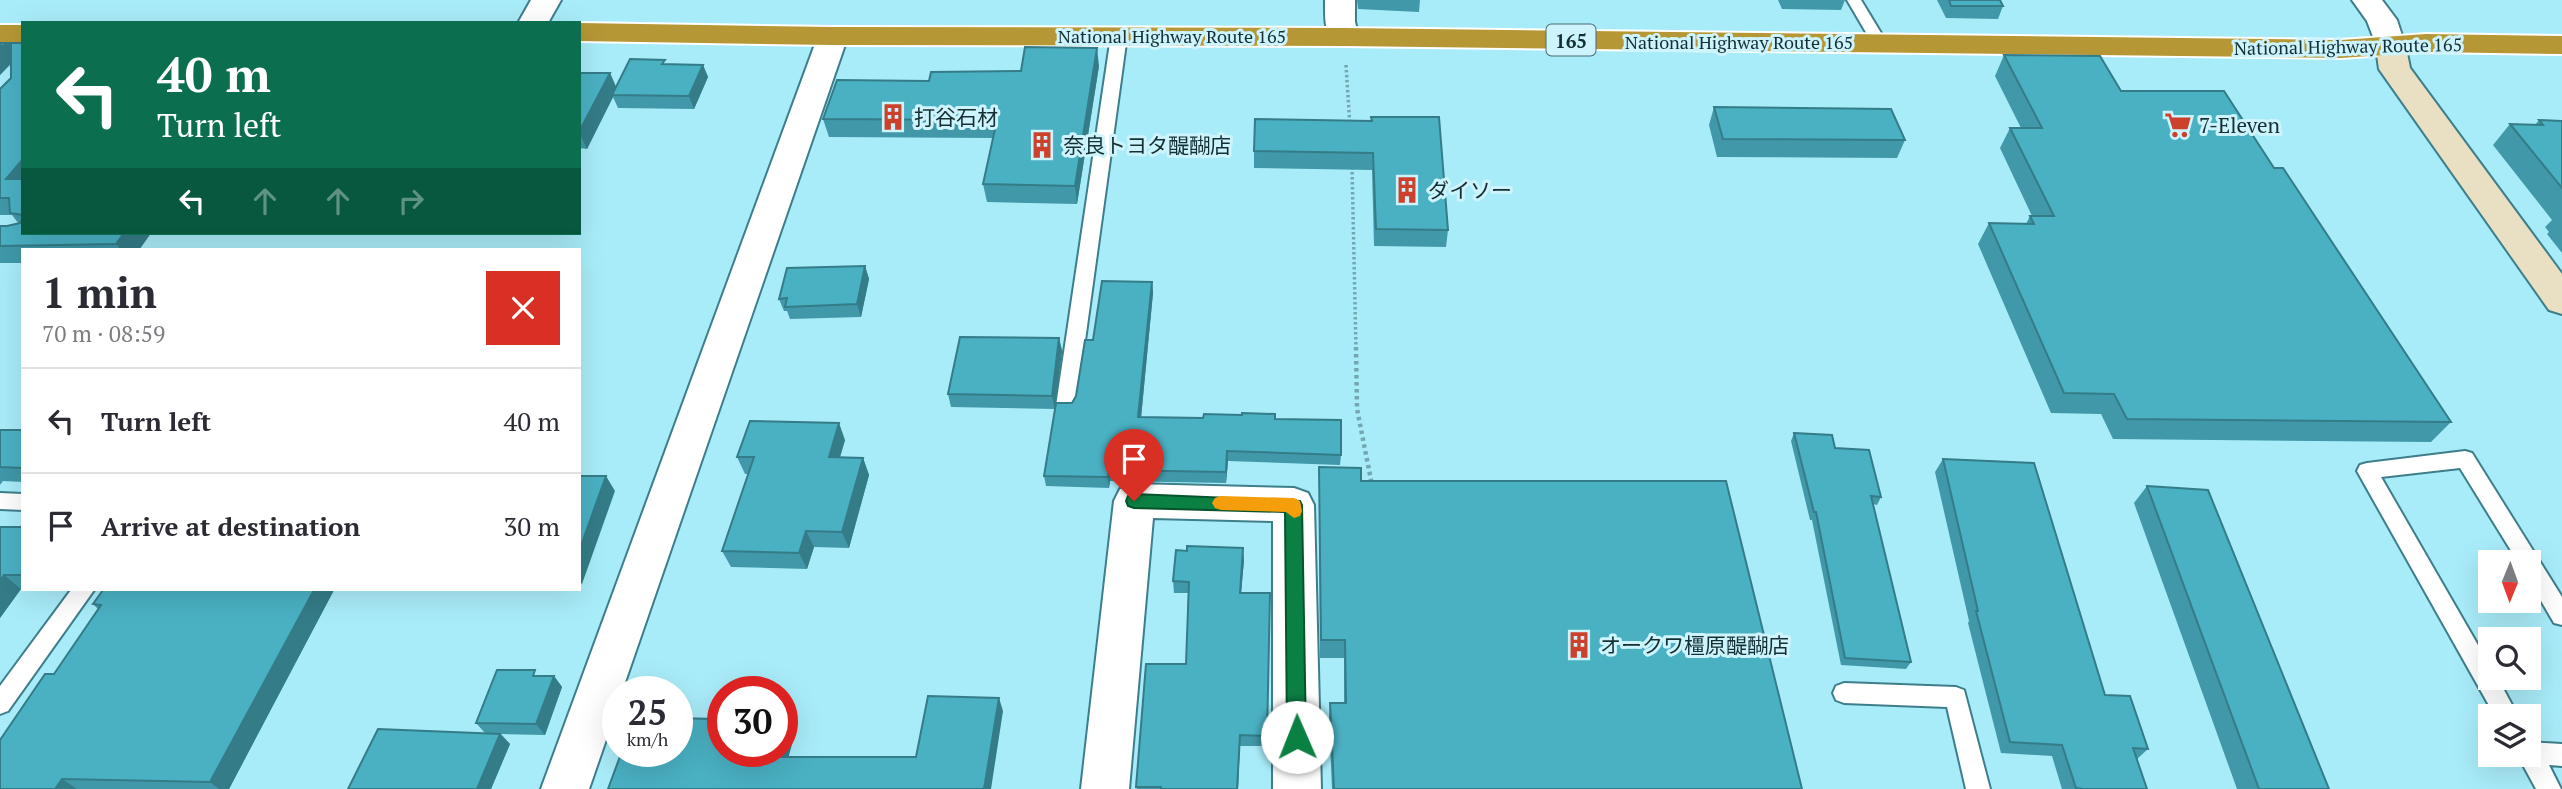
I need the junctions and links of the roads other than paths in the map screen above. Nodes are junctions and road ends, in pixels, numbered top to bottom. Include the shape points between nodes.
1 (546, 0) edge
2 (1340, 0) edge
3 (1854, 0) edge
4 (2367, 0) edge
5 (534, 21) edge
6 (581, 32) edge
7 (0, 34) edge
8 (21, 34) edge
9 (833, 36) junction
10 (1119, 36) junction
11 (1345, 37) junction
12 (1879, 43) junction
13 (2562, 45) edge
14 (2391, 48) junction
15 (2562, 301) edge
16 (1066, 406) edge
17 (0, 501) edge
18 (21, 502) edge
19 (2522, 550) edge
20 (2541, 582) edge
21 (82, 591) edge
22 (2562, 616) edge
23 (1844, 693) dead end
24 (0, 704) edge
25 (2500, 704) edge
26 (2541, 754) edge
27 (2562, 755) edge
28 (2536, 767) edge
29 (565, 789) edge
30 (1105, 789) edge
31 (1297, 789) edge
32 (1978, 789) edge
33 (2549, 789) edge

1 - 5 street
2 - 11 street
3 - 12 lane
4 - 14 street via 2382,20
6 - 9 highway, National Highway Route 165 / 165
7 - 8 highway
9 - 10 highway, National Highway Route 165 / 165
9 - 29 street
10 - 11 highway, National Highway Route 165 / 165
10 - 16 lane
11 - 12 highway, National Highway Route 165 / 165
12 - 14 highway, National Highway Route 165 / 165
13 - 14 highway, National Highway Route 165 / 165 via 2426,43
14 - 15 street via 2395,69
17 - 18 lane
19 - 25 lane via 2465,459 2367,471
20 - 22 lane
21 - 24 lane
23 - 32 lane via 1956,697
26 - 27 lane
28 - 33 lane
30 - 31 street via 1134,501 1294,505

